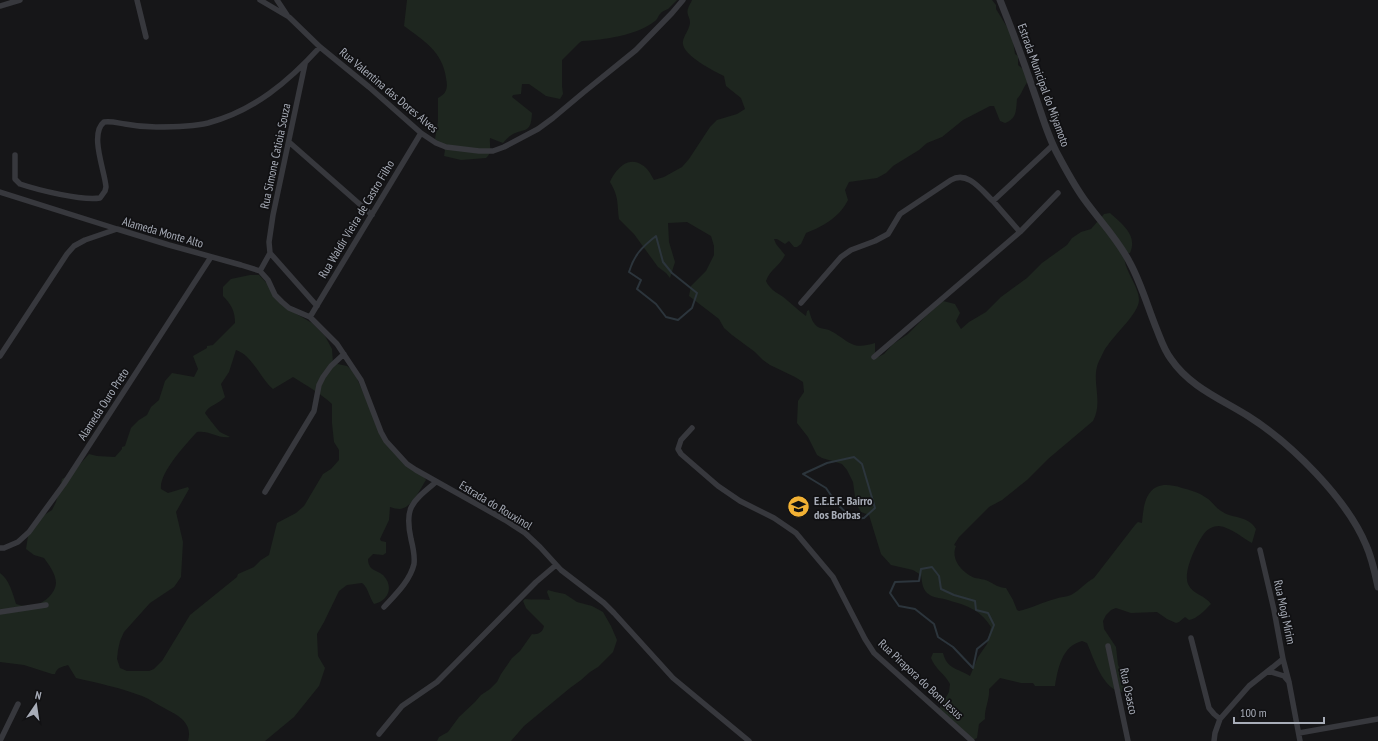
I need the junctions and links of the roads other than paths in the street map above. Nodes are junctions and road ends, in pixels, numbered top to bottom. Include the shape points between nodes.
1 (20, 0) edge
2 (138, 0) edge
3 (260, 0) edge
4 (278, 0) edge
5 (683, 0) edge
6 (1000, 0) edge
7 (0, 6) edge
8 (289, 16) junction
9 (146, 37) dead end
10 (320, 47) junction
11 (305, 63) junction
12 (421, 133) junction
13 (289, 142) junction
14 (1053, 145) junction
15 (16, 155) dead end
16 (0, 192) edge
17 (1058, 193) dead end
18 (993, 201) junction
19 (372, 215) junction
20 (118, 229) junction
21 (1020, 232) junction
22 (270, 253) junction
23 (211, 257) junction
24 (260, 271) junction
25 (801, 303) dead end
26 (317, 306) junction
27 (310, 317) junction
28 (344, 354) junction
29 (0, 356) edge
30 (874, 356) dead end
31 (692, 428) dead end
32 (436, 482) junction
33 (266, 492) dead end
34 (0, 548) edge
35 (1260, 550) dead end
36 (556, 565) junction
37 (1378, 587) edge
38 (46, 605) dead end
39 (384, 607) dead end
40 (0, 612) edge
41 (1191, 638) dead end
42 (1108, 646) dead end
43 (1283, 659) junction
44 (1268, 671) junction
45 (1289, 682) junction
46 (18, 704) dead end
47 (1220, 719) junction
48 (1378, 719) edge
49 (379, 734) dead end
50 (1299, 734) junction
51 (0, 741) edge
52 (749, 741) edge
53 (972, 741) edge
54 (1128, 741) edge
55 (1214, 741) edge
56 (1300, 741) edge

1 - 7 street
2 - 9 street
3 - 8 street, Rua Valentina das Dores Alves
4 - 8 street
5 - 12 street, Rua Valentina das Dores Alves via 636,50 553,118 517,141 492,151 479,152 446,147
6 - 14 street, Estrada Municipal do Miyamoto
8 - 10 street, Rua Valentina das Dores Alves
10 - 11 street
10 - 12 street, Rua Valentina das Dores Alves via 369,86
11 - 13 street, Rua Simone Catioia Souza
11 - 15 street via 262,100 230,116 207,123 184,127 153,127 104,122 100,128 98,147 106,187 104,195 100,198 75,197 20,184 15,179
12 - 19 street, Rua Waldir Vieira de Castro Filho
13 - 19 street
13 - 22 street, Rua Simone Catioia Souza via 270,232
14 - 18 street
14 - 37 street, Estrada Municipal do Miyamoto via 1083,198 1124,251 1169,358 1186,378 1270,431 1312,470 1348,512 1357,527 1372,562
16 - 20 street
17 - 21 street
18 - 21 street
18 - 25 street via 966,177 956,177 900,214 888,234 841,257
19 - 26 street, Rua Waldir Vieira de Castro Filho
20 - 23 street, Alameda Monte Alto
20 - 29 street, Alameda Monte Alto via 84,240 66,254
21 - 30 street
22 - 24 street, Rua Simone Catioia Souza
22 - 26 street
23 - 24 street, Alameda Monte Alto
23 - 34 street, Alameda Ouro Preto via 64,484 29,532 18,542
24 - 27 street, Estrada do Rouxinol via 282,302
26 - 27 street, Rua Waldir Vieira de Castro Filho
27 - 28 street, Estrada do Rouxinol
28 - 32 street, Estrada do Rouxinol via 361,380 386,441 407,464
28 - 33 street via 323,377 314,410
31 - 53 street, Rua Pirapora do Bom Jesus via 681,440 678,449 681,454 718,486 796,533 833,577 874,653
32 - 36 street, Estrada do Rouxinol via 516,527 533,540
32 - 39 street via 423,492 408,514 414,565 403,585
35 - 43 street, Rua Mogi Mirim
36 - 49 street via 437,682 402,706
36 - 52 street, Estrada do Rouxinol via 614,612 673,678
38 - 40 street
41 - 47 street via 1209,708
42 - 54 street, Rua Osasco
43 - 44 street, Rua Mogi Mirim
43 - 45 street
44 - 45 street via 1284,676
44 - 47 street, Rua Mogi Mirim via 1249,686
45 - 50 street
46 - 51 street
47 - 55 street, Rua Mogi Mirim
48 - 50 street
50 - 56 street

